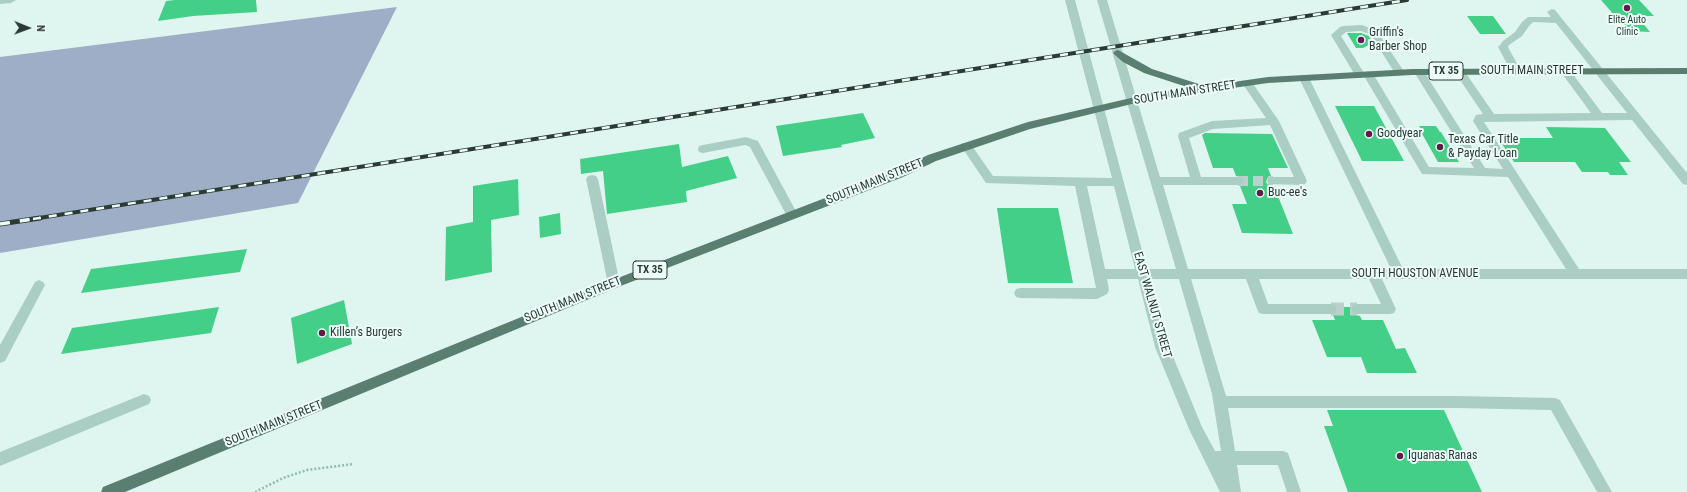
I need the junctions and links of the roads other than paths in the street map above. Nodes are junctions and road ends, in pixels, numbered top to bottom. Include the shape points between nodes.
1 (11, 0) edge
2 (1070, 0) edge
3 (1102, 0) edge
4 (0, 1) edge
5 (1552, 12) dead end
6 (1559, 20) junction
7 (1118, 53) junction
8 (1459, 71) junction
9 (1516, 71) junction
10 (1565, 71) junction
11 (1599, 71) junction
12 (1687, 71) edge
13 (1420, 72) junction
14 (1400, 73) junction
15 (1364, 75) junction
16 (1304, 78) junction
17 (1247, 83) junction
18 (1205, 89) junction
19 (1132, 102) junction
20 (1098, 110) junction
21 (1635, 116) junction
22 (1599, 117) junction
23 (1491, 118) junction
24 (1274, 121) junction
25 (966, 146) junction
26 (704, 149) dead end
27 (1482, 172) junction
28 (1511, 173) junction
29 (592, 179) dead end
30 (1156, 181) junction
31 (1197, 181) junction
32 (1238, 181) tunnel mouth
33 (1273, 181) tunnel mouth
34 (1687, 181) edge
35 (1080, 182) junction
36 (1118, 182) junction
37 (792, 215) junction
38 (1100, 274) junction
39 (1143, 274) junction
40 (1184, 274) junction
41 (1251, 274) junction
42 (1374, 274) junction
43 (1399, 274) junction
44 (1576, 274) junction
45 (1687, 274) edge
46 (614, 284) junction
47 (39, 285) dead end
48 (1020, 293) dead end
49 (1331, 309) tunnel mouth
50 (1357, 309) tunnel mouth
51 (0, 357) edge
52 (144, 400) dead end
53 (1221, 402) junction
54 (1210, 458) junction
55 (1229, 458) junction
56 (0, 459) edge
57 (108, 492) edge
58 (1228, 492) edge
59 (1234, 492) edge
60 (1294, 492) edge
61 (1605, 492) edge

1 - 4 street
2 - 20 street, EAST WALNUT STREET
3 - 7 street
5 - 6 street
6 - 9 street via 1531,19 1519,34 1506,43 1503,47
6 - 11 street
7 - 18 main road via 1148,71
7 - 19 street
8 - 9 main road, SOUTH MAIN STREET / TX 35
8 - 13 main road, SOUTH MAIN STREET / TX 35
8 - 23 street
9 - 10 main road, SOUTH MAIN STREET / TX 35
10 - 11 main road, SOUTH MAIN STREET / TX 35
10 - 22 street
11 - 12 main road, SOUTH MAIN STREET / TX 35
11 - 21 street
13 - 14 main road, SOUTH MAIN STREET / TX 35
13 - 27 street
14 - 15 main road, SOUTH MAIN STREET / TX 35
14 - 15 street via 1374,33 1366,29 1343,29 1336,35
15 - 16 main road, SOUTH MAIN STREET / TX 35
15 - 27 street via 1426,171
16 - 17 main road, SOUTH MAIN STREET / TX 35
16 - 43 street
17 - 18 main road, SOUTH MAIN STREET / TX 35
17 - 24 street
18 - 19 main road, SOUTH MAIN STREET / TX 35 via 1148,97
19 - 20 main road, SOUTH MAIN STREET / TX 35
19 - 30 street
20 - 25 main road, SOUTH MAIN STREET / TX 35 via 1028,126
20 - 36 street, EAST WALNUT STREET
21 - 22 street
21 - 34 street
22 - 23 street
23 - 28 street via 1480,118 1478,121
24 - 31 street via 1212,125 1184,136
24 - 33 street via 1301,181
25 - 35 street via 990,180
25 - 37 main road, SOUTH MAIN STREET / TX 35
26 - 37 street via 746,141 754,144
27 - 28 street
28 - 44 street
29 - 46 street
30 - 31 street
30 - 40 street
31 - 32 street
35 - 36 street
35 - 38 street
36 - 39 street, EAST WALNUT STREET
37 - 46 main road, SOUTH MAIN STREET / TX 35
38 - 39 street, SOUTH HOUSTON AVENUE
38 - 48 street via 1103,290 1097,294
39 - 40 street, SOUTH HOUSTON AVENUE
39 - 54 street, EAST WALNUT STREET via 1162,347
40 - 41 street, SOUTH HOUSTON AVENUE
40 - 53 street
41 - 42 street, SOUTH HOUSTON AVENUE
41 - 49 street via 1263,309
42 - 43 street, SOUTH HOUSTON AVENUE
42 - 50 street via 1390,309
43 - 44 street, SOUTH HOUSTON AVENUE
44 - 45 street, SOUTH HOUSTON AVENUE
46 - 57 main road, SOUTH MAIN STREET / TX 35
47 - 51 street
52 - 56 street
53 - 55 street
53 - 61 street via 1555,404
54 - 55 street
54 - 58 street, EAST WALNUT STREET
55 - 59 street
55 - 60 street via 1283,458

